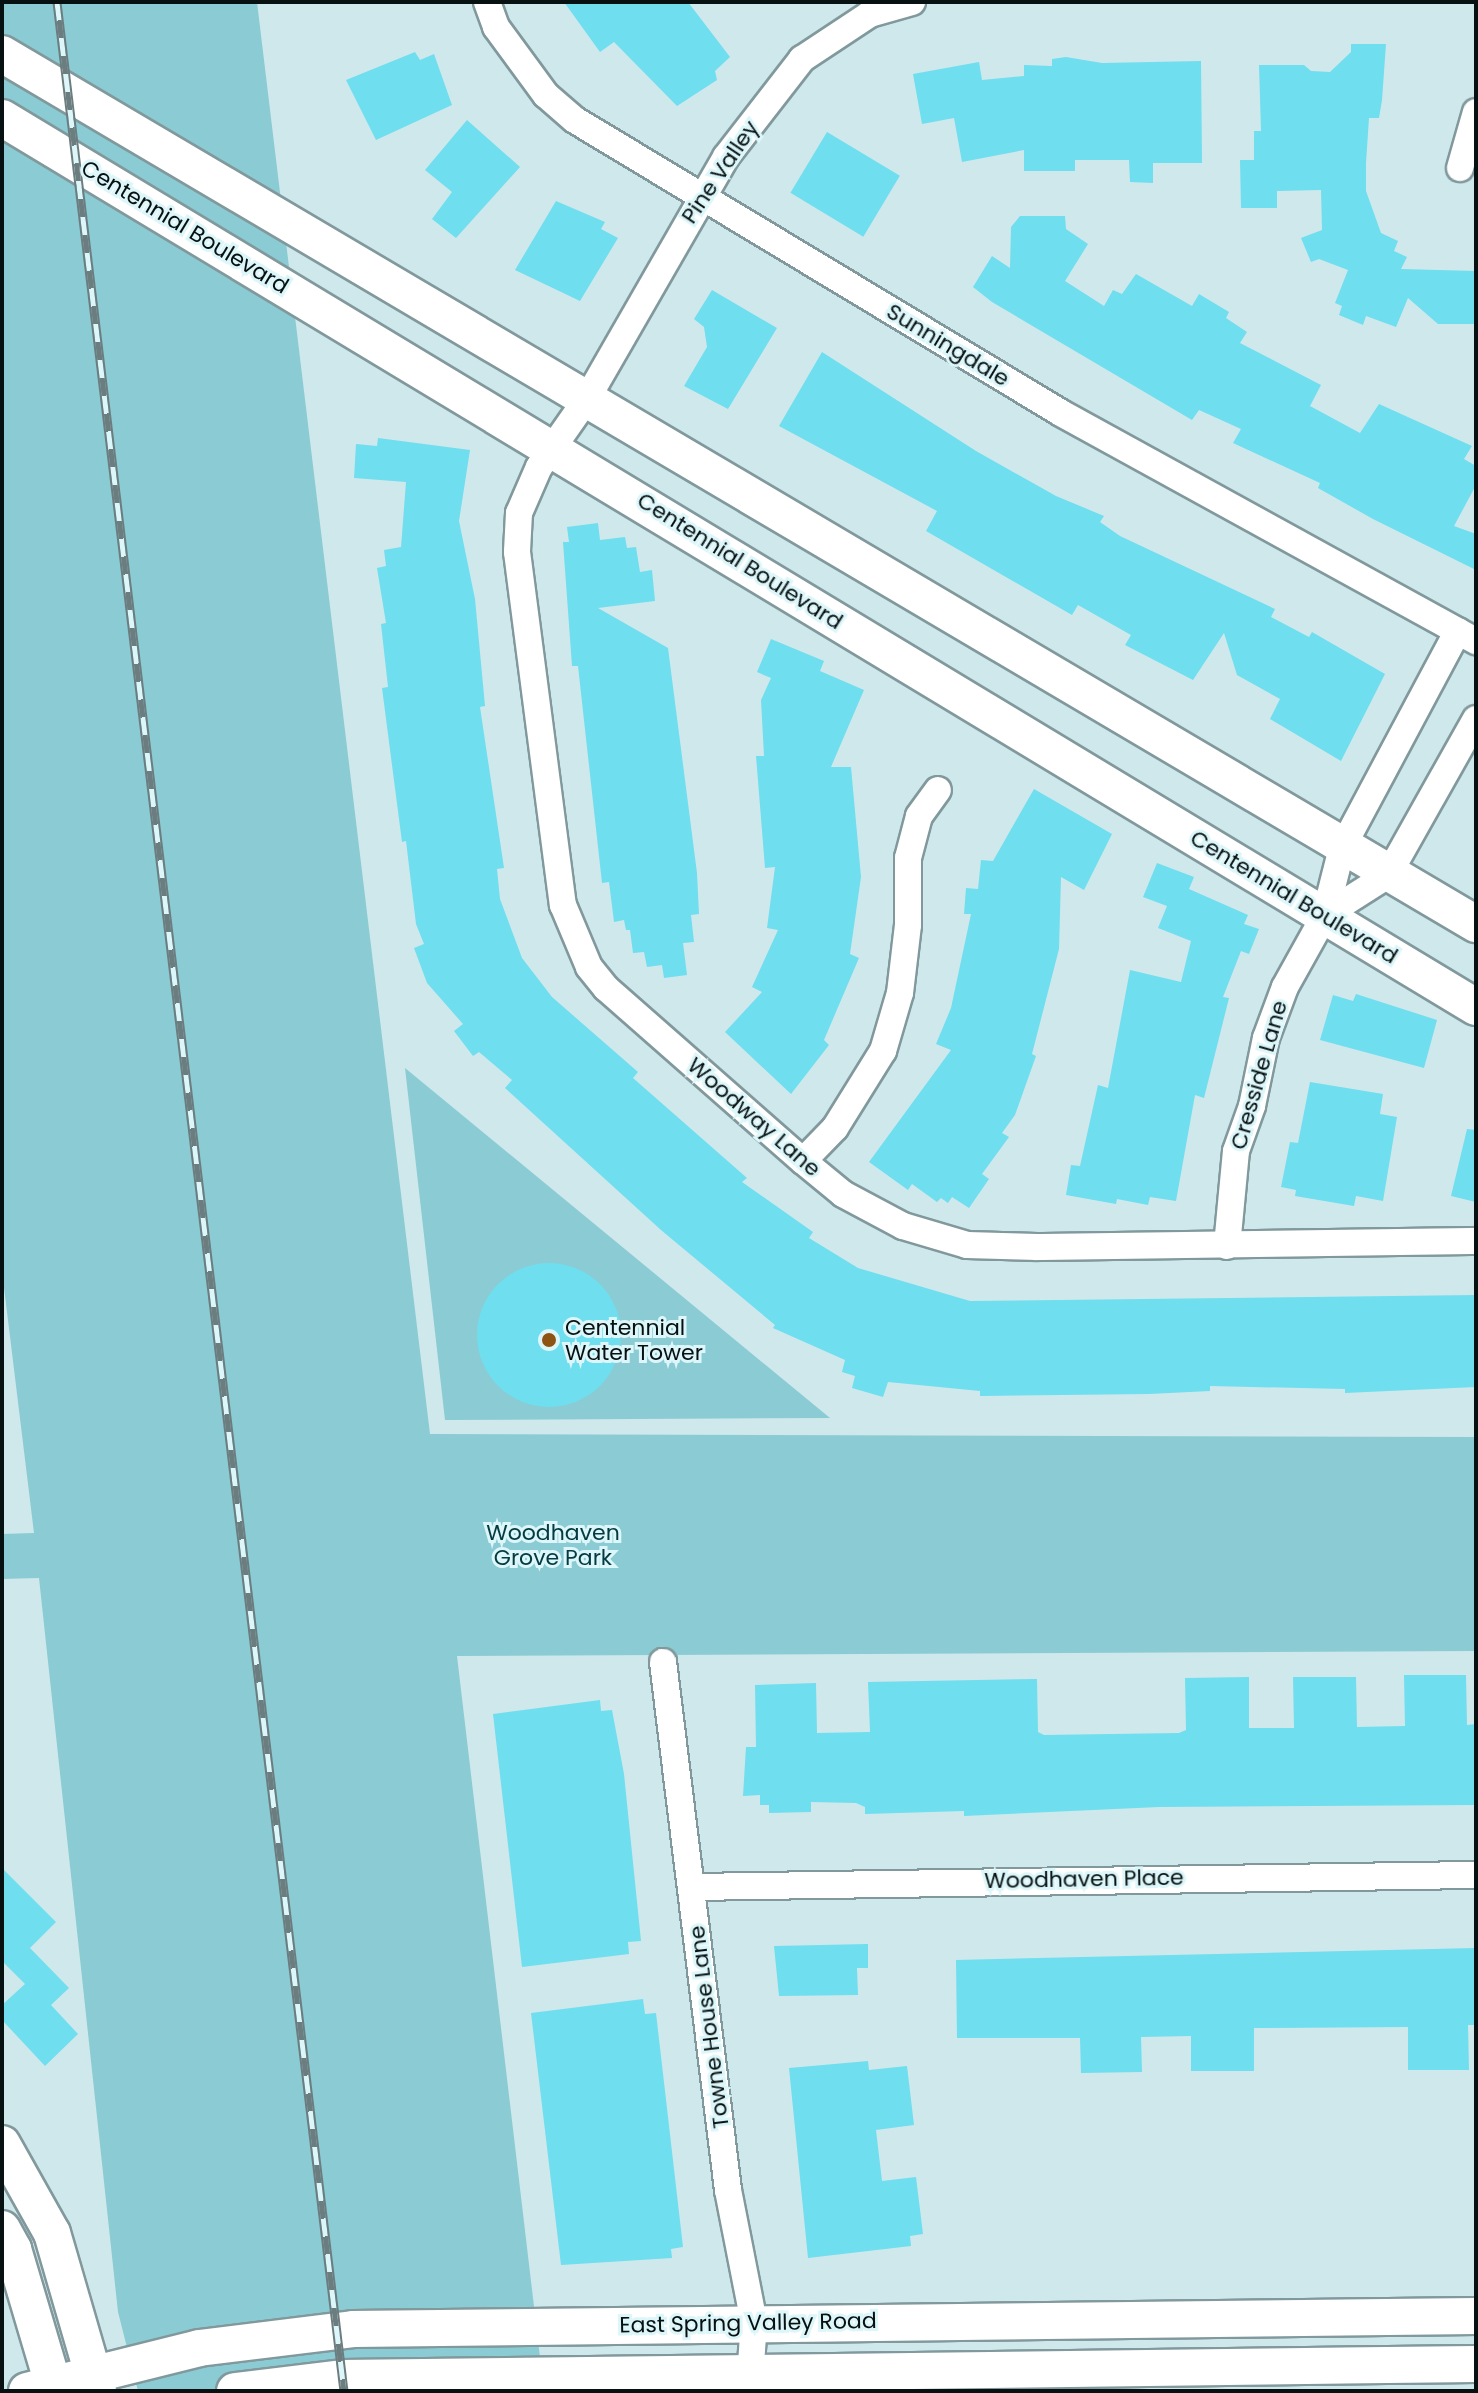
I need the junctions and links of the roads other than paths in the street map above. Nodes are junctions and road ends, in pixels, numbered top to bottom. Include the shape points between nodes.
1 (487, 2) edge
2 (912, 2) edge
3 (2, 54) edge
4 (1476, 112) edge
5 (2, 118) edge
6 (1460, 168) dead end
7 (700, 196) junction
8 (586, 400) junction
9 (553, 446) junction
10 (1467, 636) edge
11 (1476, 719) edge
12 (938, 790) dead end
13 (1342, 848) junction
14 (1388, 875) junction
15 (1325, 915) junction
16 (1476, 924) edge
17 (1476, 1007) edge
18 (803, 1161) junction
19 (1476, 1241) edge
20 (1227, 1246) junction
21 (663, 1662) dead end
22 (1476, 1875) edge
23 (692, 1887) junction
24 (2, 2144) edge
25 (2, 2229) edge
26 (1476, 2316) edge
27 (754, 2322) junction
28 (1476, 2364) edge
29 (96, 2382) edge
30 (750, 2382) edge
31 (45, 2389) edge
32 (235, 2391) edge

1 - 7 street, Sunningdale via 496,27 546,95 575,120
2 - 7 street, Pine Valley via 870,14 802,59
3 - 8 main road
4 - 6 street
5 - 9 main road, Centennial Boulevard
7 - 8 street, Pine Valley
7 - 10 street, Sunningdale via 1061,413
8 - 9 street, Pine Valley
8 - 13 main road
9 - 15 main road, Centennial Boulevard via 1067,764
9 - 18 street, Woodway Lane via 519,513 517,552 563,905 589,967 606,988
10 - 13 street, Sunningdale
11 - 14 street
12 - 18 street via 919,816 908,858 900,993 883,1051 835,1128
13 - 14 main road
13 - 15 street, Sunningdale
14 - 15 street
14 - 16 main road
15 - 17 main road, Centennial Boulevard
15 - 20 street, Cresside Lane via 1285,987 1266,1038 1236,1151
18 - 20 street, Woodway Lane via 843,1194 903,1226 967,1245
19 - 20 street, Woodway Lane
21 - 23 street, Towne House Lane
22 - 23 street, Woodhaven Place
23 - 27 street, Towne House Lane via 728,2190
24 - 29 main road via 52,2233
25 - 31 main road via 13,2249
26 - 27 main road, East Spring Valley Road
27 - 29 main road, East Spring Valley Road via 353,2329 199,2348
27 - 30 street, Towne House Lane
28 - 30 main road
29 - 31 main road, East Spring Valley Road
30 - 32 main road via 342,2378

